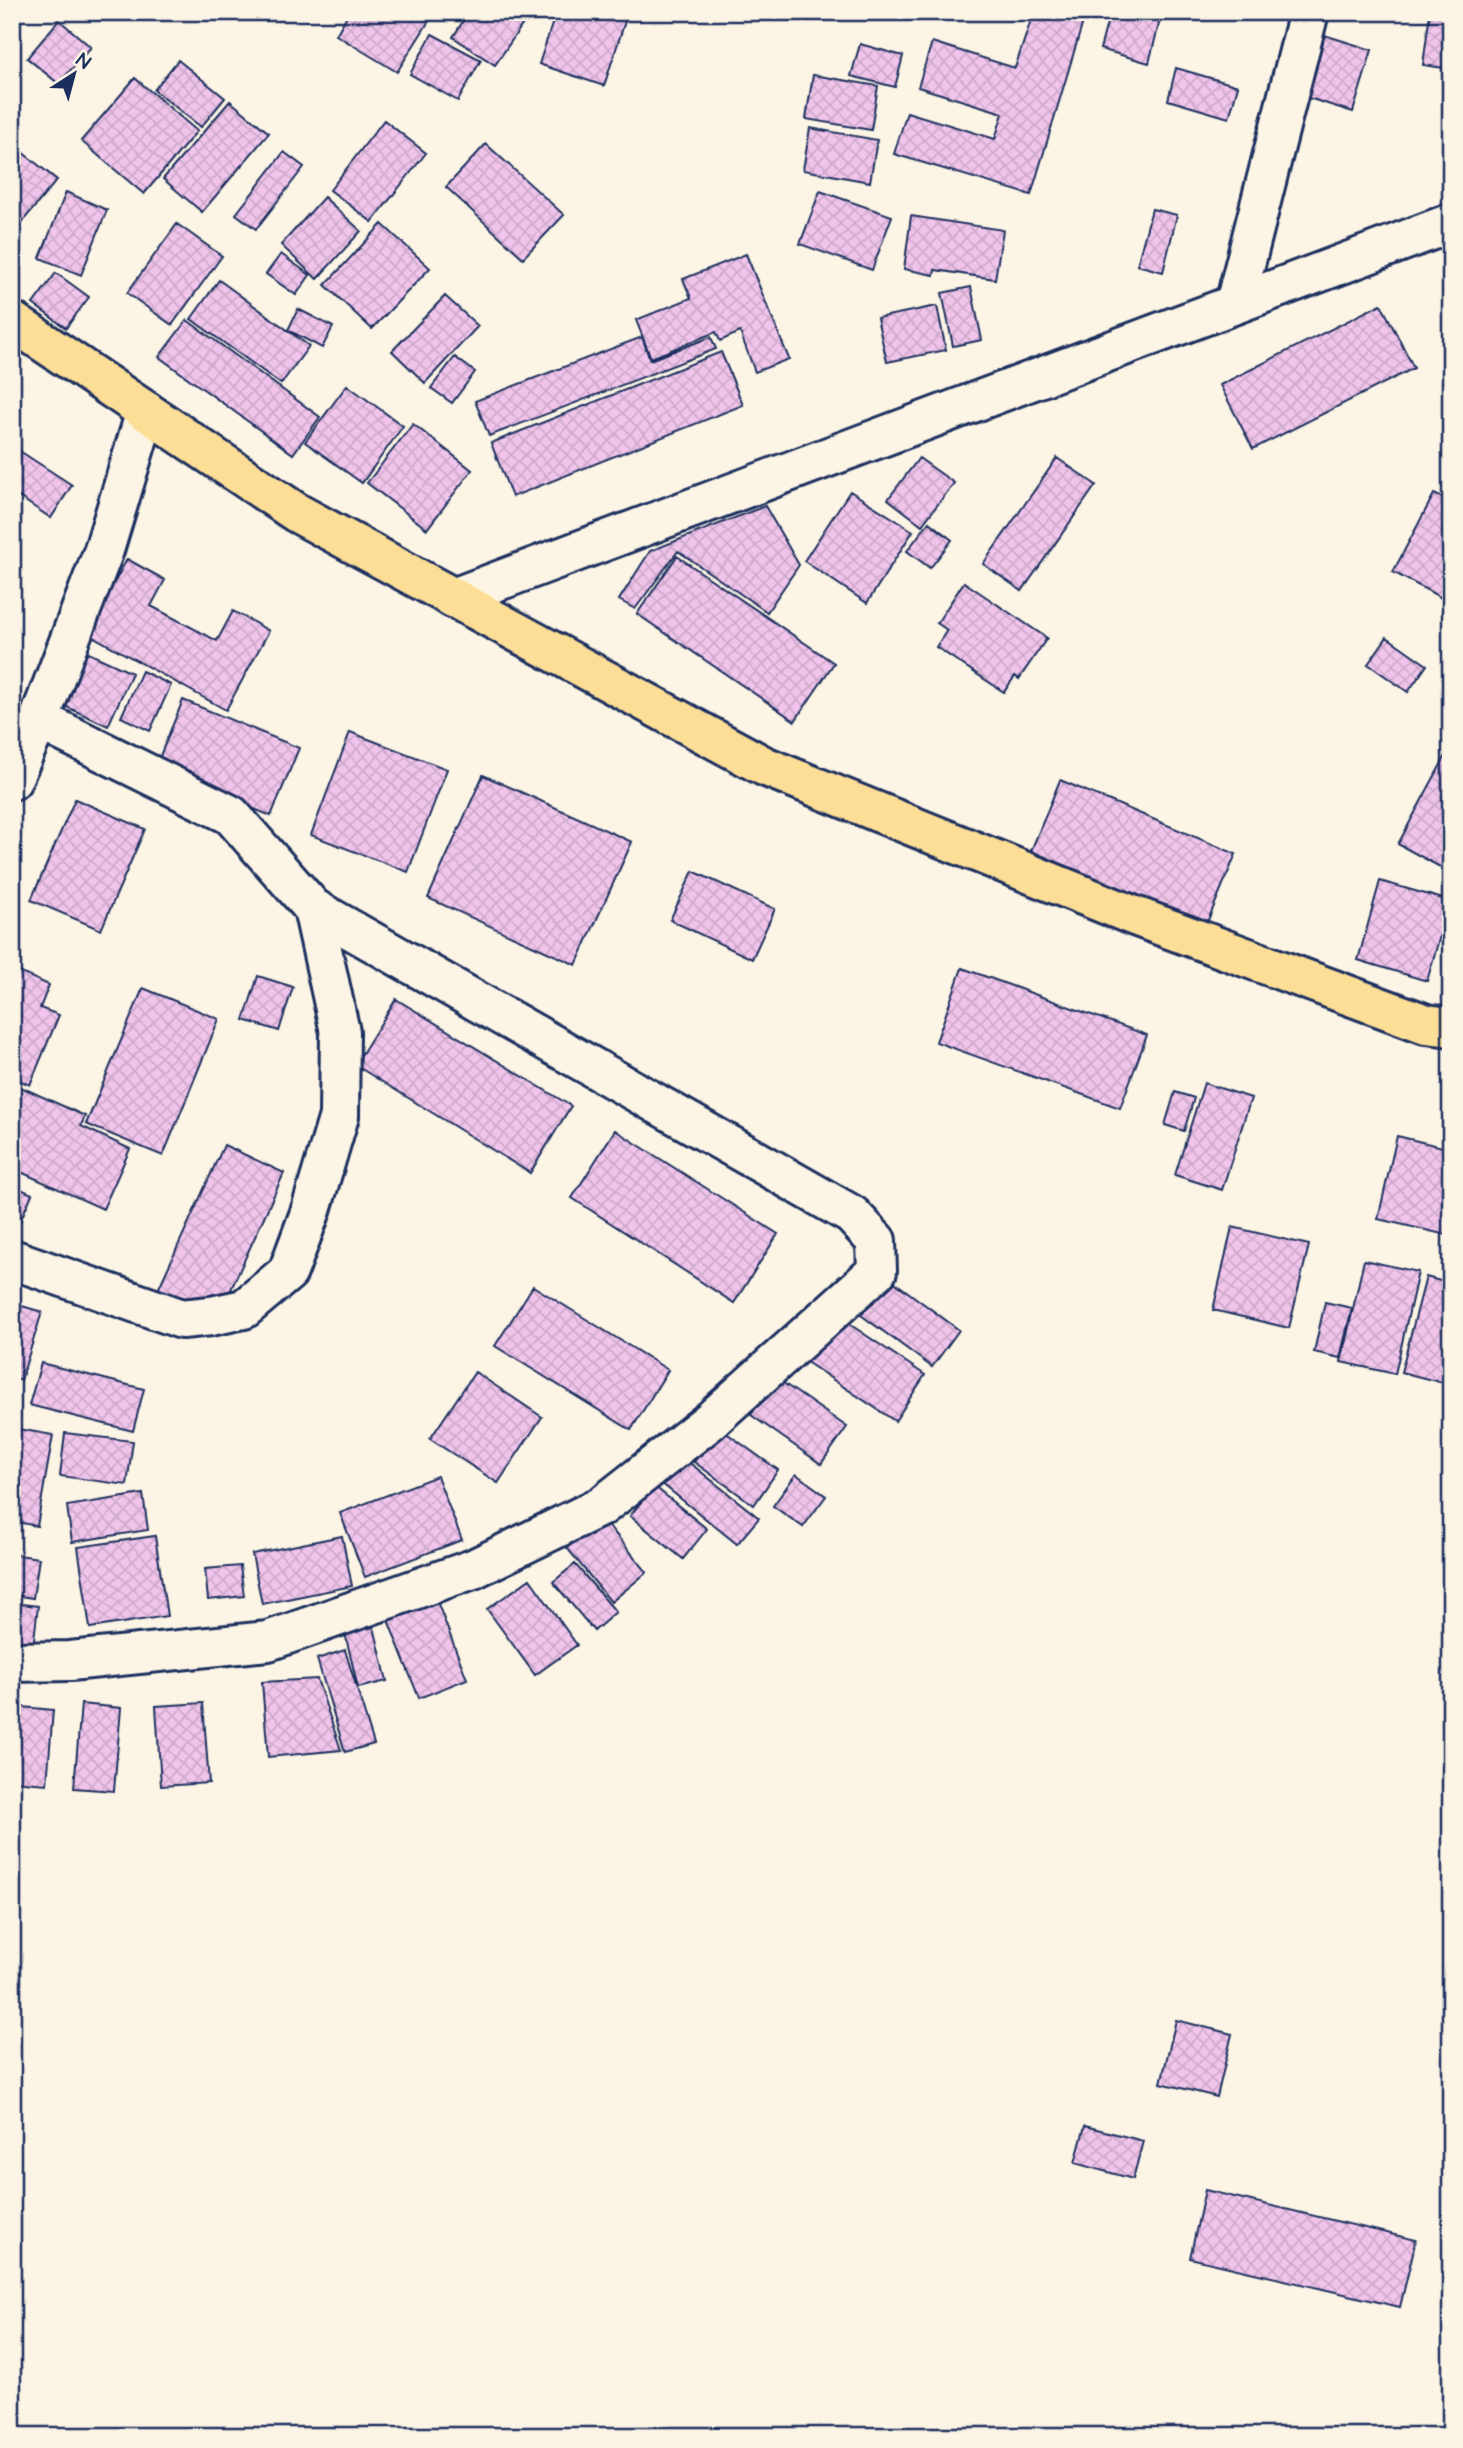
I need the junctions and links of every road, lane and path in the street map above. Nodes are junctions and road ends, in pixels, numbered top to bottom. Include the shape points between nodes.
1 (1309, 12) edge
2 (1451, 223) edge
3 (1235, 304) junction
4 (12, 321) edge
5 (146, 411) junction
6 (453, 598) junction
7 (39, 720) junction
8 (12, 780) edge
9 (313, 908) junction
10 (1451, 1027) edge
11 (12, 1259) edge
12 (12, 1662) edge

1 - 3 street
2 - 3 street
3 - 6 street
4 - 5 highway
5 - 6 highway via 297,513
5 - 7 street via 104,550
6 - 10 highway via 764,766 1132,915 1426,1024
7 - 8 street
7 - 9 street via 231,816
9 - 11 street via 340,1032 339,1116 288,1272 244,1309 181,1319
9 - 12 street via 852,1215 876,1241 877,1271 710,1421 602,1506 473,1569 268,1641 70,1661

